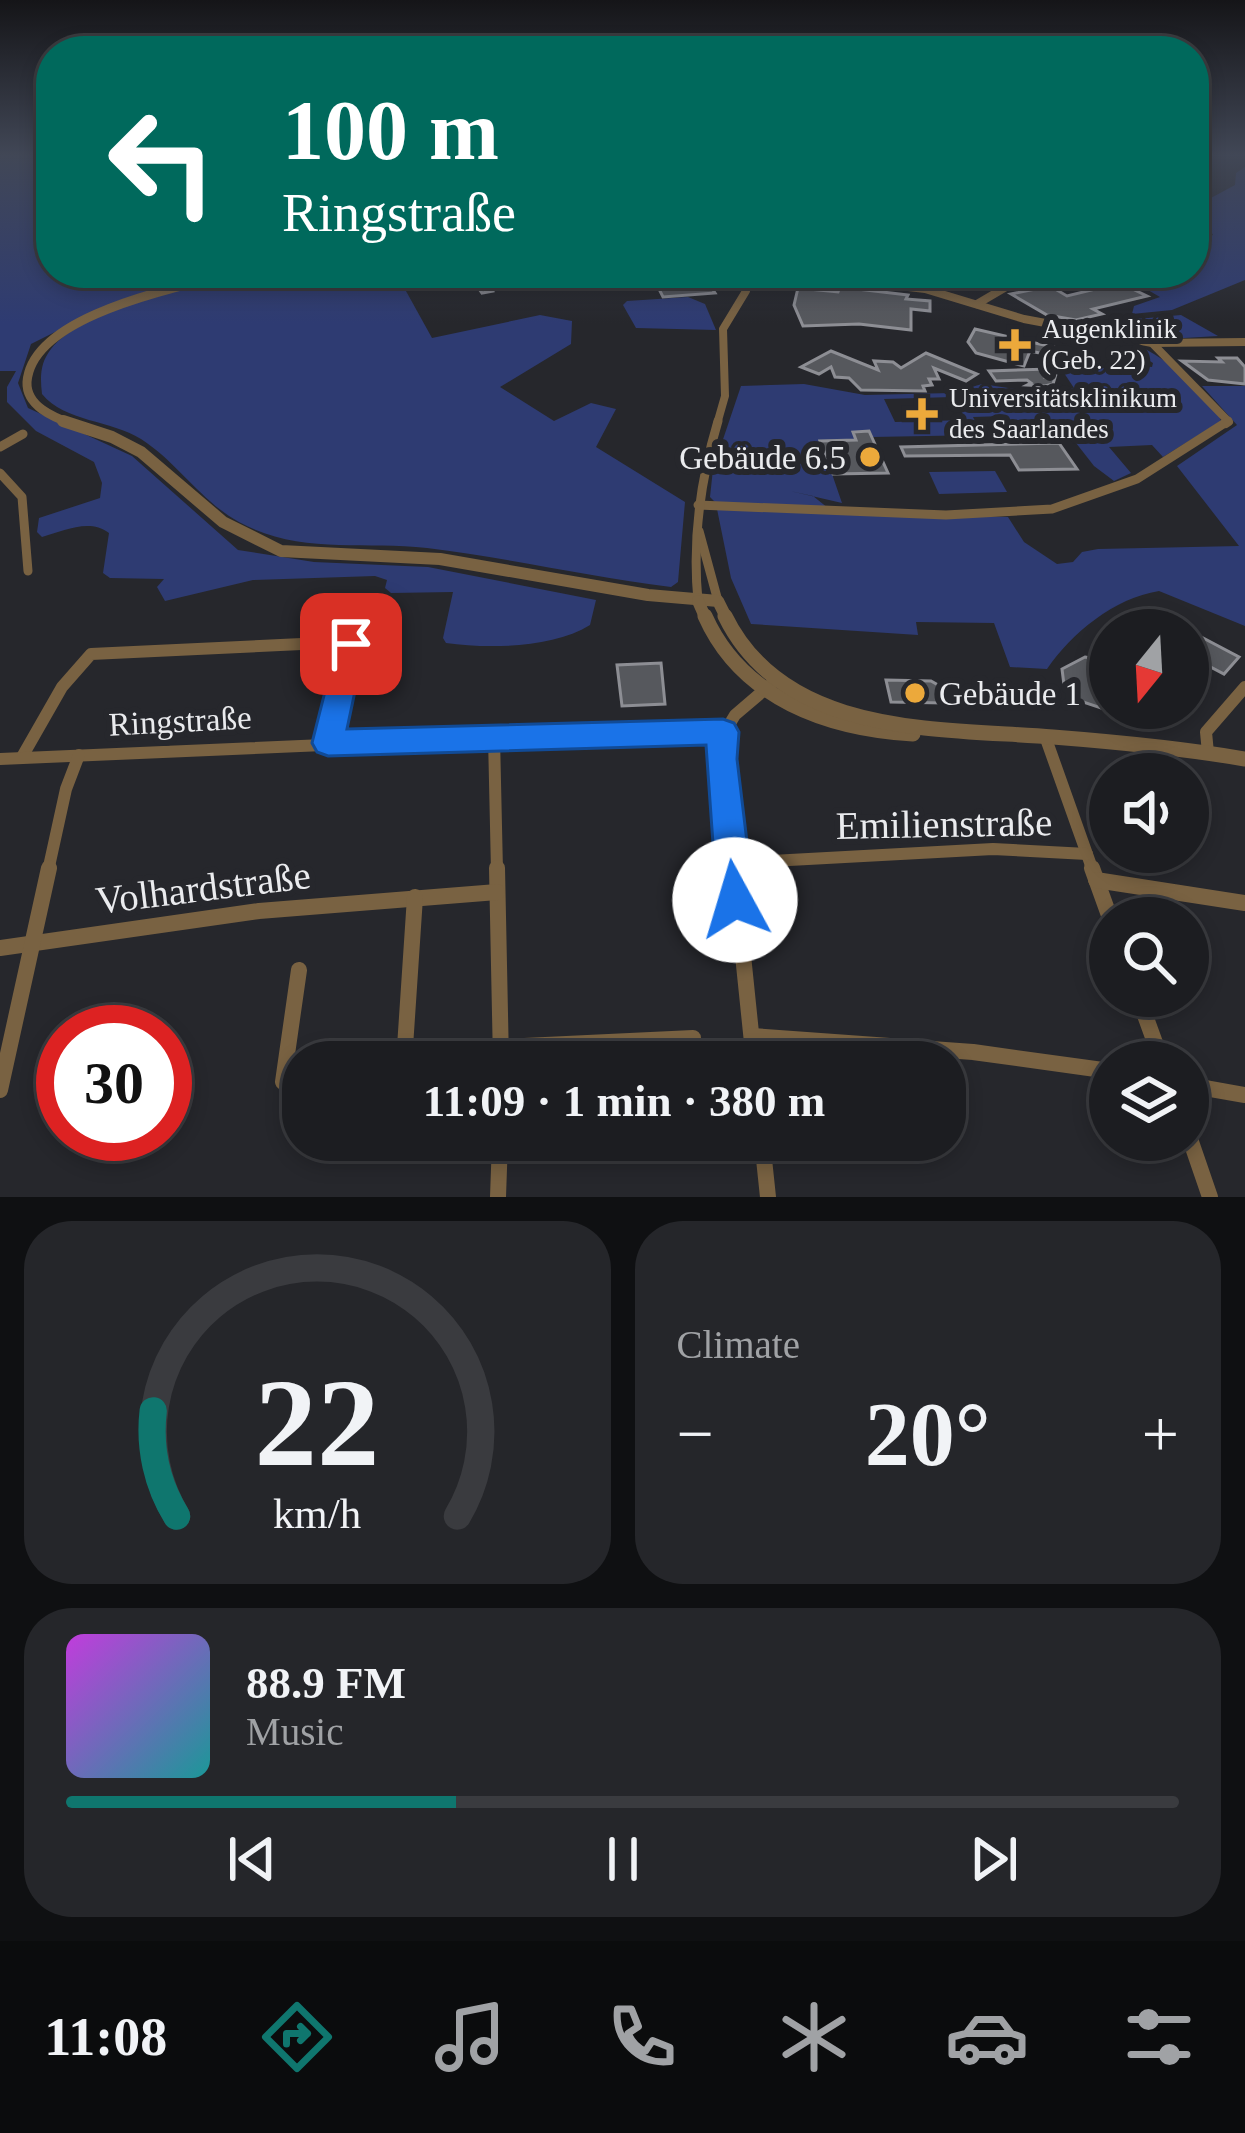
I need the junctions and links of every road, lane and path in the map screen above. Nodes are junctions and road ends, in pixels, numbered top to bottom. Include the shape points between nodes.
1 (182, 288) edge
2 (746, 288) edge
3 (933, 288) edge
4 (1004, 288) edge
5 (977, 304) junction
6 (1245, 342) edge
7 (1152, 343) junction
8 (23, 434) dead end
9 (0, 447) edge
10 (0, 473) edge
11 (698, 505) junction
12 (699, 531) junction
13 (28, 571) dead end
14 (698, 601) junction
15 (718, 602) junction
16 (769, 685) junction
17 (1245, 687) edge
18 (723, 732) junction
19 (1045, 736) junction
20 (494, 737) junction
21 (328, 743) junction
22 (1208, 753) joint
23 (1209, 753) edge
24 (79, 755) junction
25 (22, 757) junction
26 (0, 759) edge
27 (1245, 759) edge
28 (1087, 854) junction
29 (732, 863) junction
30 (1096, 880) junction
31 (497, 892) junction
32 (415, 897) junction
33 (1102, 897) edge
34 (1245, 903) edge
35 (34, 942) junction
36 (0, 948) edge
37 (298, 970) dead end
38 (752, 1036) junction
39 (693, 1038) dead end
40 (288, 1041) edge
41 (405, 1041) edge
42 (501, 1041) edge
43 (657, 1041) edge
44 (752, 1041) edge
45 (1089, 1068) edge
46 (1209, 1088) edge
47 (0, 1090) edge
48 (1245, 1095) edge
49 (499, 1161) edge
50 (764, 1161) edge
51 (1198, 1161) edge
52 (498, 1197) edge
53 (767, 1197) edge
54 (1210, 1197) edge

1 - 14 street via 118,307 46,344 30,368 32,399 138,450 265,546 442,559
2 - 11 street via 723,328 725,396
3 - 5 street
4 - 5 street
5 - 7 street
6 - 7 street
7 - 11 street via 1228,422 1097,497 985,515
8 - 9 street
10 - 13 street via 22,496
11 - 12 street
12 - 14 street
12 - 15 street
14 - 15 street
14 - 16 street via 719,646
15 - 16 street
16 - 18 street
16 - 19 street via 818,718 854,728
17 - 22 street via 1206,732
18 - 20 street, Ringstraße
18 - 29 street
19 - 22 street
19 - 28 street
20 - 21 street, Ringstraße
20 - 31 street
21 - 24 street, Ringstraße
21 - 25 street via 351,644 91,654
23 - 27 street
24 - 25 street, Ringstraße
24 - 35 street
25 - 26 street, Ringstraße
28 - 29 street, Emilienstraße via 993,849
28 - 30 street
29 - 38 street
30 - 33 street
30 - 34 street
31 - 32 street, Volhardstraße
31 - 42 street
32 - 35 street, Volhardstraße
32 - 41 street
35 - 36 street, Volhardstraße
35 - 47 street
37 - 40 street
38 - 44 street
38 - 45 street
39 - 43 street
46 - 48 street
49 - 52 street
50 - 53 street
51 - 54 street

